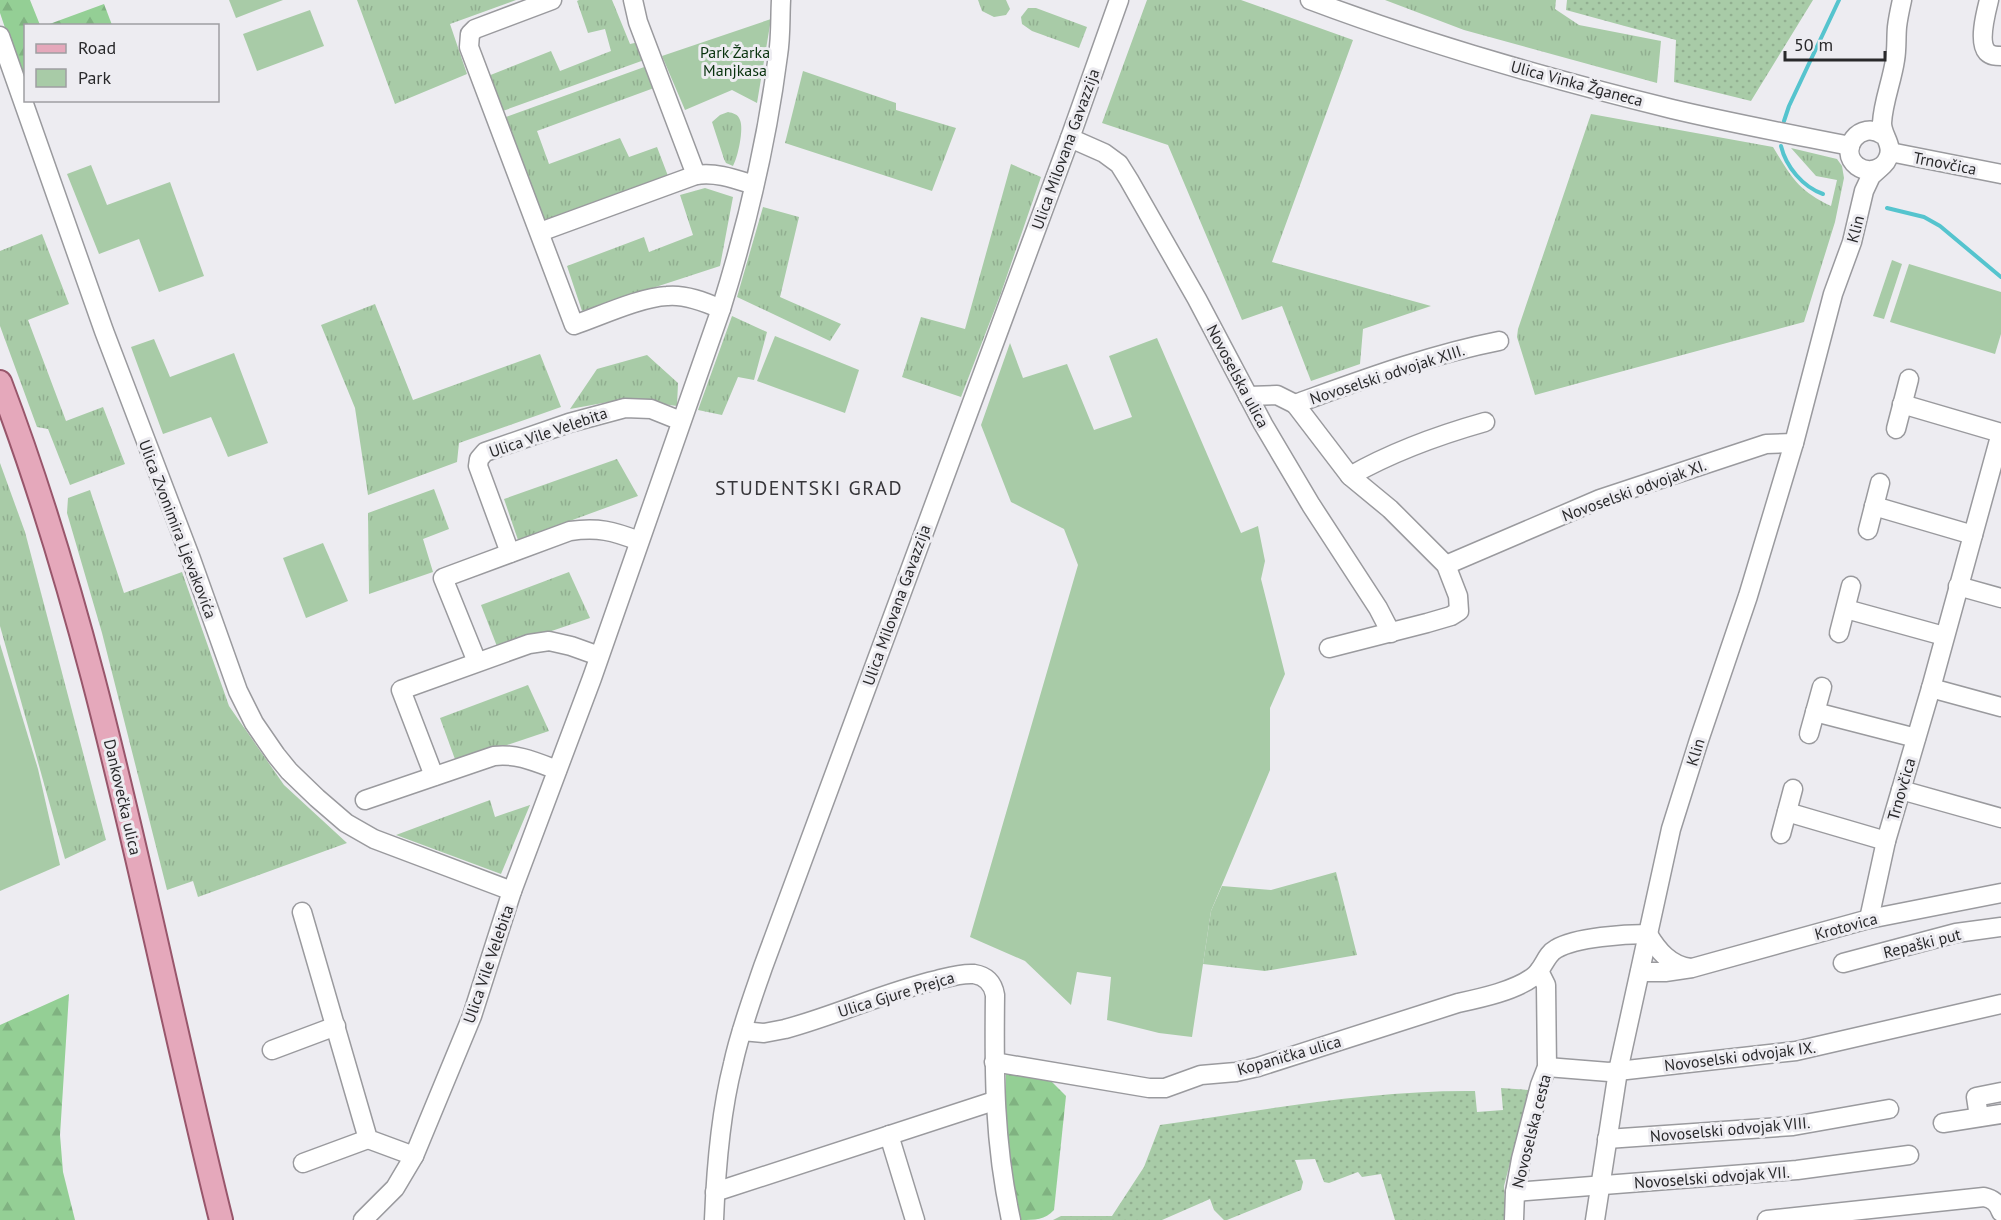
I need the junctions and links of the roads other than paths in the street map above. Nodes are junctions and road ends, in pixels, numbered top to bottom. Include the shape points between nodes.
1 (552, 0) edge
2 (633, 0) edge
3 (781, 0) edge
4 (1119, 0) edge
5 (1310, 0) edge
6 (1902, 0) edge
7 (1989, 0) edge
8 (1897, 25) junction
9 (0, 36) edge
10 (2001, 56) edge
11 (1862, 131) junction
12 (1070, 138) junction
13 (1885, 152) junction
14 (1852, 155) junction
15 (2001, 174) edge
16 (696, 175) junction
17 (754, 185) junction
18 (540, 232) junction
19 (1833, 294) junction
20 (721, 309) junction
21 (1498, 341) dead end
22 (1909, 379) dead end
23 (0, 382) edge
24 (1248, 396) junction
25 (1294, 404) junction
26 (1902, 404) junction
27 (681, 421) junction
28 (1485, 422) dead end
29 (1896, 429) dead end
30 (2001, 433) edge
31 (1794, 443) junction
32 (1350, 476) junction
33 (1880, 483) dead end
34 (1994, 486) edge
35 (1874, 506) junction
36 (1868, 530) dead end
37 (1973, 535) junction
38 (639, 541) junction
39 (510, 553) junction
40 (1446, 565) junction
41 (1851, 586) dead end
42 (1958, 586) junction
43 (2001, 598) edge
44 (1845, 609) junction
45 (1391, 633) junction
46 (1839, 633) dead end
47 (1944, 636) junction
48 (1329, 648) dead end
49 (599, 656) junction
50 (477, 662) junction
51 (1822, 687) dead end
52 (1931, 688) junction
53 (2001, 707) edge
54 (1815, 712) junction
55 (1809, 734) dead end
56 (1916, 738) junction
57 (557, 770) junction
58 (434, 776) junction
59 (1793, 789) dead end
60 (1901, 790) junction
61 (365, 800) dead end
62 (1787, 812) junction
63 (2001, 818) edge
64 (1781, 834) dead end
65 (1886, 841) junction
66 (512, 891) junction
67 (2001, 893) edge
68 (302, 912) dead end
69 (1869, 919) junction
70 (2001, 927) edge
71 (1648, 934) junction
72 (1843, 963) dead end
73 (1692, 968) junction
74 (1539, 971) junction
75 (1640, 972) junction
76 (2001, 1004) edge
77 (336, 1026) junction
78 (742, 1031) junction
79 (272, 1050) dead end
80 (994, 1062) junction
81 (1547, 1067) junction
82 (1618, 1071) junction
83 (2001, 1092) edge
84 (994, 1101) junction
85 (1888, 1109) dead end
86 (2001, 1114) edge
87 (1979, 1117) junction
88 (1943, 1123) dead end
89 (889, 1135) junction
90 (368, 1139) junction
91 (1607, 1139) junction
92 (1909, 1155) dead end
93 (414, 1156) junction
94 (303, 1163) dead end
95 (1599, 1186) junction
96 (715, 1192) junction
97 (1515, 1192) junction
98 (2001, 1212) edge
99 (221, 1220) edge
100 (363, 1220) edge
101 (714, 1220) edge
102 (915, 1220) edge
103 (1011, 1220) edge
104 (1514, 1220) edge
105 (1595, 1220) edge
106 (1767, 1220) edge

1 - 18 street via 476,29 469,41
2 - 16 street
3 - 17 street, Ulica Vile Velebita via 779,52
4 - 12 street, Ulica Milovana Gavazzija
5 - 14 street, Ulica Vinka Žganeca via 1589,88 1795,135
6 - 8 street
7 - 10 street via 1984,47 1992,55
8 - 11 street via 1885,56 1874,107
8 - 13 street via 1895,61 1883,114
9 - 66 street, Ulica Zvonimira Ljevakovića via 104,331 238,691 254,723 289,771 346,823 374,839
11 - 13 street via 1874,130
11 - 14 street via 1852,140
12 - 24 street, Novoselska ulica via 1119,164
12 - 78 street, Ulica Milovana Gavazzija via 810,836
13 - 14 street via 1870,170 1859,167
13 - 15 street, Trnovčica
13 - 19 street, Klin via 1866,186
14 - 19 street, Klin via 1856,177
16 - 17 street via 723,175
16 - 18 street
17 - 20 street, Ulica Vile Velebita
18 - 20 street via 574,325 667,296 682,296
19 - 31 street, Klin
20 - 27 street, Ulica Vile Velebita
21 - 25 street, Novoselski odvojak XIII. via 1381,373
22 - 26 street
23 - 99 main road, Dankovečka ulica via 35,480 103,711
24 - 25 street via 1276,395
24 - 45 street, Novoselska ulica
25 - 32 street, Novoselski odvojak XIII.
26 - 29 street
26 - 30 street, Trnovčica
27 - 38 street, Ulica Vile Velebita
27 - 39 street, Ulica Vile Velebita via 651,409 625,408 485,452 478,466
28 - 32 street via 1381,459
30 - 34 street, Trnovčica
31 - 40 street, Novoselski odvojak XI. via 1766,444 1600,499
31 - 71 street, Klin via 1671,829
32 - 40 street, Novoselski odvojak XIII.
33 - 35 street
34 - 37 street, Trnovčica
35 - 36 street
35 - 37 street
37 - 42 street, Trnovčica
38 - 39 street via 590,528 570,531
38 - 49 street, Ulica Vile Velebita
39 - 50 street via 443,578
40 - 45 street via 1458,596 1459,611
41 - 44 street
42 - 43 street
42 - 47 street, Trnovčica
44 - 46 street
44 - 47 street
45 - 48 street
47 - 52 street, Trnovčica
49 - 50 street via 549,641
49 - 57 street, Ulica Vile Velebita
50 - 58 street via 401,690
51 - 54 street
52 - 53 street
52 - 56 street, Trnovčica
54 - 55 street
54 - 56 street, Trnovčica
56 - 60 street, Trnovčica
57 - 58 street via 507,754
57 - 66 street, Ulica Vile Velebita
58 - 61 street
59 - 62 street
60 - 63 street
60 - 65 street, Trnovčica
62 - 64 street
62 - 65 street, Trnovčica
65 - 69 street, Trnovčica
66 - 93 street, Ulica Vile Velebita via 472,1016
67 - 69 street, Krotovica
68 - 77 street
69 - 73 street, Krotovica
70 - 72 street, Repaški put via 1956,933
71 - 73 street via 1669,960
71 - 74 street, Kopanička ulica via 1565,944 1549,955
71 - 75 street, Klin
73 - 75 street, Krotovica
74 - 80 street, Kopanička ulica via 1526,982 1489,996 1258,1067 1201,1075 1165,1088
74 - 81 street, Novoselska cesta via 1546,985
75 - 82 street, Klin
76 - 82 street, Novoselski odvojak IX. via 1796,1051
77 - 79 street
77 - 90 street
78 - 80 street, Ulica Gjure Prejca via 786,1029 914,985 971,974 987,979 994,989
78 - 96 street, Ulica Milovana Gavazzija via 724,1109
80 - 84 street, Ulica Gjure Prejca
81 - 82 street, Novoselski odvojak IX.
81 - 97 street, Novoselska cesta
82 - 91 street, Klin
83 - 87 street via 1976,1097
84 - 89 street
84 - 103 street, Ulica Gjure Prejca
85 - 91 street, Novoselski odvojak VIII. via 1792,1126
86 - 87 street
87 - 88 street
89 - 96 street
89 - 102 street
90 - 93 street
90 - 94 street
91 - 95 street, Klin
92 - 95 street, Novoselski odvojak VII. via 1797,1170
93 - 100 street, Ulica Vile Velebita via 394,1188
95 - 97 street, Novoselski odvojak VII.
95 - 105 street, Klin
96 - 101 street, Ulica Milovana Gavazzija
97 - 104 street, Novoselska cesta
98 - 106 street via 1996,1203 1984,1197

